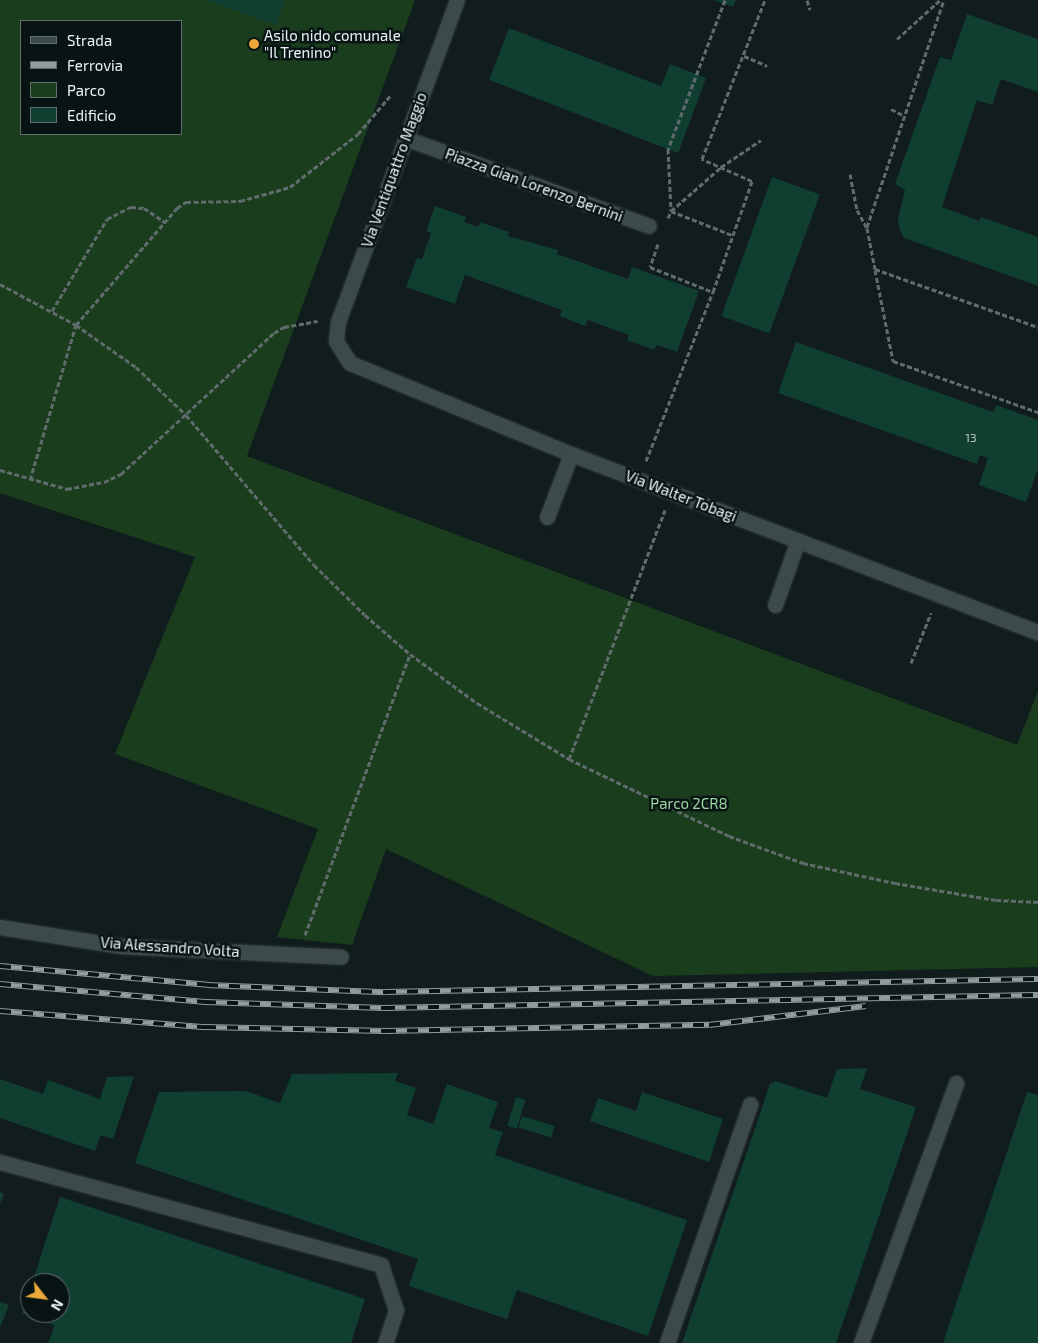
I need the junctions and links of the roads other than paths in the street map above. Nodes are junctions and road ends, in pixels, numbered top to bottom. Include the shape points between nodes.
1 (457, 0) edge
2 (405, 138) junction
3 (656, 229) road end
4 (336, 341) joint
5 (571, 454) junction
6 (547, 517) dead end
7 (798, 540) junction
8 (775, 605) dead end
9 (1038, 632) edge
10 (0, 927) edge
11 (340, 957) dead end
12 (956, 1083) dead end
13 (750, 1104) dead end
14 (0, 1162) edge
15 (385, 1343) edge
16 (667, 1343) edge
17 (861, 1343) edge

1 - 2 street, Via Ventiquattro Maggio
2 - 3 street, Piazza Gian Lorenzo Bernini
2 - 4 street, Via Ventiquattro Maggio via 338,321
4 - 5 street, Via Walter Tobagi via 350,363
5 - 6 street
5 - 7 street, Via Walter Tobagi
7 - 8 street
7 - 9 street, Via Walter Tobagi
10 - 11 street, Via Alessandro Volta via 120,946
12 - 17 street
13 - 16 street
14 - 15 street via 381,1265 396,1310

